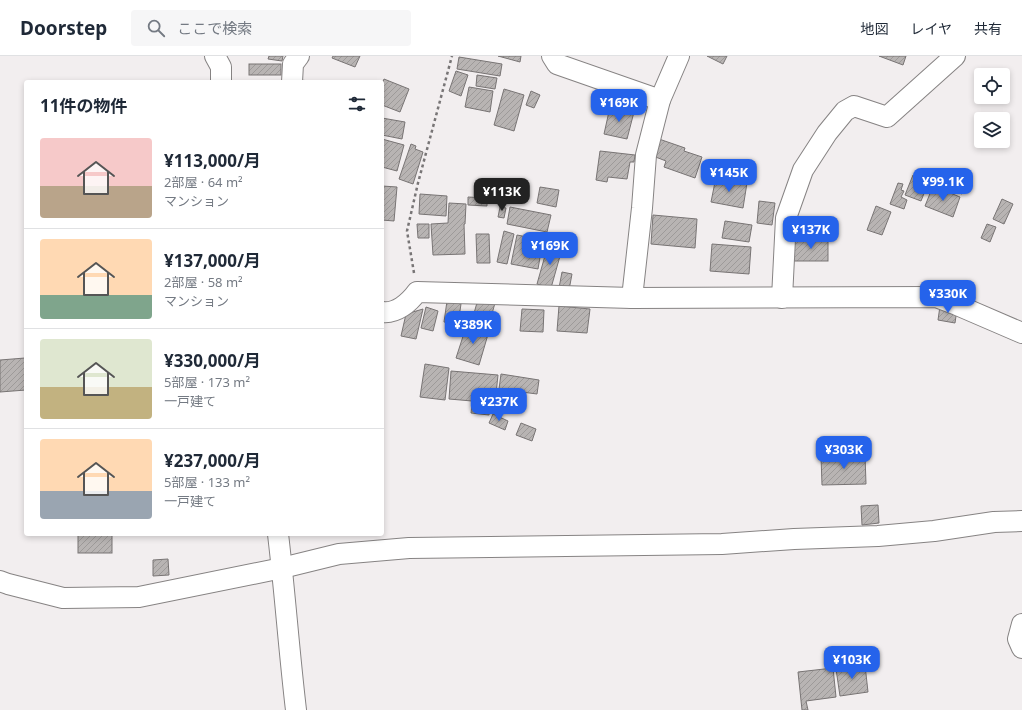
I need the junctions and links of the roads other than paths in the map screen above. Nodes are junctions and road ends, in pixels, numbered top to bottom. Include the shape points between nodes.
1 (215, 56) edge
2 (299, 56) edge
3 (552, 56) edge
4 (679, 56) edge
5 (955, 56) edge
6 (221, 80) edge
7 (292, 80) edge
8 (660, 100) junction
9 (632, 298) junction
10 (782, 298) junction
11 (384, 312) edge
12 (1022, 333) edge
13 (1022, 521) edge
14 (278, 536) edge
15 (282, 568) junction
16 (0, 581) edge
17 (1022, 624) edge
18 (1022, 648) edge
19 (296, 710) edge

1 - 6 street via 221,67
2 - 7 street via 293,64
3 - 8 street via 557,64
4 - 8 street
5 - 10 street via 887,117 854,106 845,111 827,133 803,170 786,218
8 - 9 street via 646,155
9 - 10 street
9 - 11 street via 417,292 410,302 390,313
10 - 12 street via 936,297
13 - 15 street via 878,536 722,544 409,548 340,554
14 - 15 street
15 - 16 street via 139,597 63,598
15 - 19 street
17 - 18 street via 1018,639

